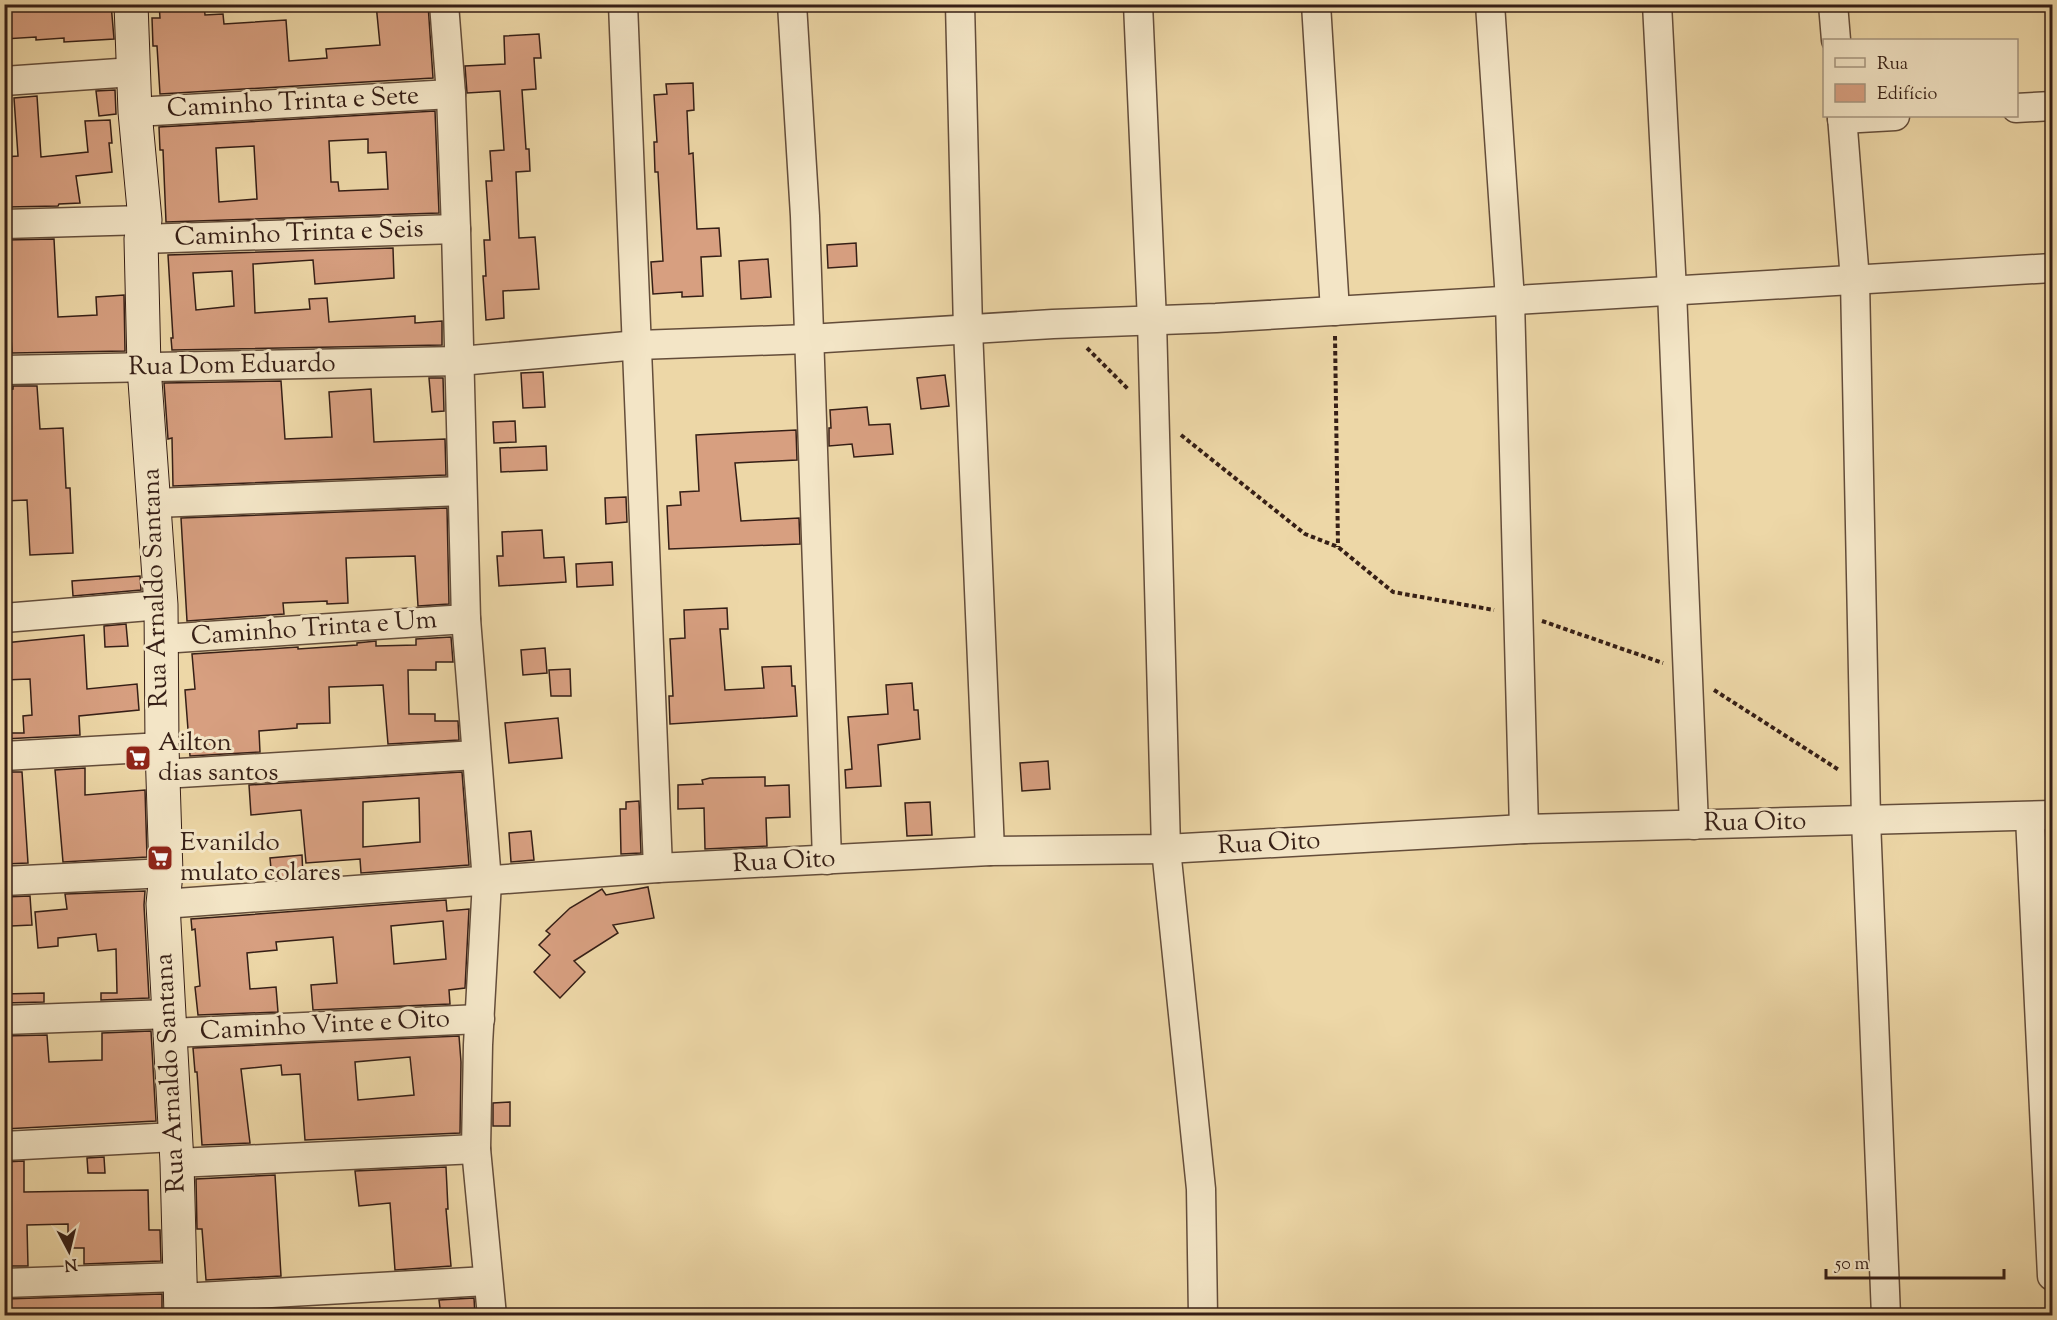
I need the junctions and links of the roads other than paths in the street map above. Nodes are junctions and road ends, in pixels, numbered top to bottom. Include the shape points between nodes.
1 (131, 4) edge
2 (444, 4) edge
3 (623, 4) edge
4 (792, 4) edge
5 (960, 4) edge
6 (1138, 4) edge
7 (1316, 4) edge
8 (1490, 4) edge
9 (1658, 4) edge
10 (1833, 4) edge
11 (1836, 39) edge
12 (133, 72) junction
13 (4, 81) edge
14 (451, 94) junction
15 (2052, 106) edge
16 (2018, 108) edge
17 (135, 112) junction
18 (1842, 117) edge
19 (4, 224) edge
20 (143, 229) junction
21 (456, 229) junction
22 (2052, 268) edge
23 (1854, 280) junction
24 (1672, 291) junction
25 (1510, 300) junction
26 (1335, 311) junction
27 (1152, 321) junction
28 (968, 329) junction
29 (809, 339) junction
30 (638, 345) junction
31 (460, 361) junction
32 (144, 368) junction
33 (4, 370) edge
34 (462, 491) junction
35 (155, 503) junction
36 (161, 605) junction
37 (4, 618) edge
38 (466, 619) junction
39 (162, 639) junction
40 (476, 755) junction
41 (4, 756) edge
42 (162, 761) junction
43 (2041, 816) edge
44 (1866, 820) junction
45 (1694, 825) junction
46 (1524, 829) junction
47 (1166, 849) junction
48 (990, 851) junction
49 (827, 860) junction
50 (658, 868) junction
51 (4, 881) edge
52 (487, 881) junction
53 (164, 889) junction
54 (480, 1019) junction
55 (4, 1020) edge
56 (169, 1023) junction
57 (4, 1146) edge
58 (476, 1149) junction
59 (176, 1150) junction
60 (2052, 1276) edge
61 (487, 1281) junction
62 (4, 1283) edge
63 (180, 1297) edge
64 (492, 1316) edge
65 (1203, 1316) edge
66 (1886, 1316) edge

1 - 12 street, Rua Arnaldo Santana
2 - 14 street
3 - 30 street
4 - 29 street
5 - 28 street
6 - 27 street
7 - 26 street
8 - 25 street
9 - 24 street
10 - 11 street
12 - 13 street
12 - 17 street, Rua Arnaldo Santana
14 - 17 street, Caminho Trinta e Sete
14 - 21 street
15 - 16 street
17 - 20 street, Rua Arnaldo Santana
18 - 23 street
19 - 20 street, Caminho Trinta e Seis
20 - 21 street, Caminho Trinta e Seis
20 - 32 street, Rua Arnaldo Santana
21 - 31 street
22 - 23 street, Rua Dom Eduardo
23 - 24 street, Rua Dom Eduardo
23 - 44 street
24 - 25 street, Rua Dom Eduardo
24 - 45 street
25 - 26 street, Rua Dom Eduardo
25 - 46 street
26 - 27 street, Rua Dom Eduardo
27 - 28 street, Rua Dom Eduardo
27 - 47 street
28 - 29 street, Rua Dom Eduardo
28 - 48 street
29 - 30 street, Rua Dom Eduardo
29 - 49 street
30 - 31 street, Rua Dom Eduardo
30 - 50 street
31 - 32 street, Rua Dom Eduardo
31 - 34 street
32 - 33 street, Rua Dom Eduardo
32 - 35 street, Rua Arnaldo Santana
34 - 35 street
34 - 38 street
35 - 36 street, Rua Arnaldo Santana
36 - 37 street
36 - 39 street, Rua Arnaldo Santana
38 - 39 street, Caminho Trinta e Um
38 - 40 street
39 - 42 street, Rua Arnaldo Santana
40 - 42 street
40 - 52 street
41 - 42 street
42 - 53 street, Rua Arnaldo Santana
43 - 44 street, Rua Oito
43 - 60 street
44 - 45 street, Rua Oito
44 - 66 street
45 - 46 street, Rua Oito
46 - 47 street, Rua Oito
47 - 48 street, Rua Oito
47 - 65 street via 1201,1189
48 - 49 street, Rua Oito
49 - 50 street, Rua Oito
50 - 52 street, Rua Oito
51 - 53 street, Rua Oito
52 - 53 street, Rua Oito
52 - 54 street
53 - 56 street, Rua Arnaldo Santana
54 - 56 street, Caminho Vinte e Oito
54 - 58 street
55 - 56 street, Caminho Vinte e Oito
56 - 59 street, Rua Arnaldo Santana
57 - 59 street
58 - 59 street
58 - 61 street
59 - 63 street, Rua Arnaldo Santana
61 - 63 street
61 - 64 street
62 - 63 street

